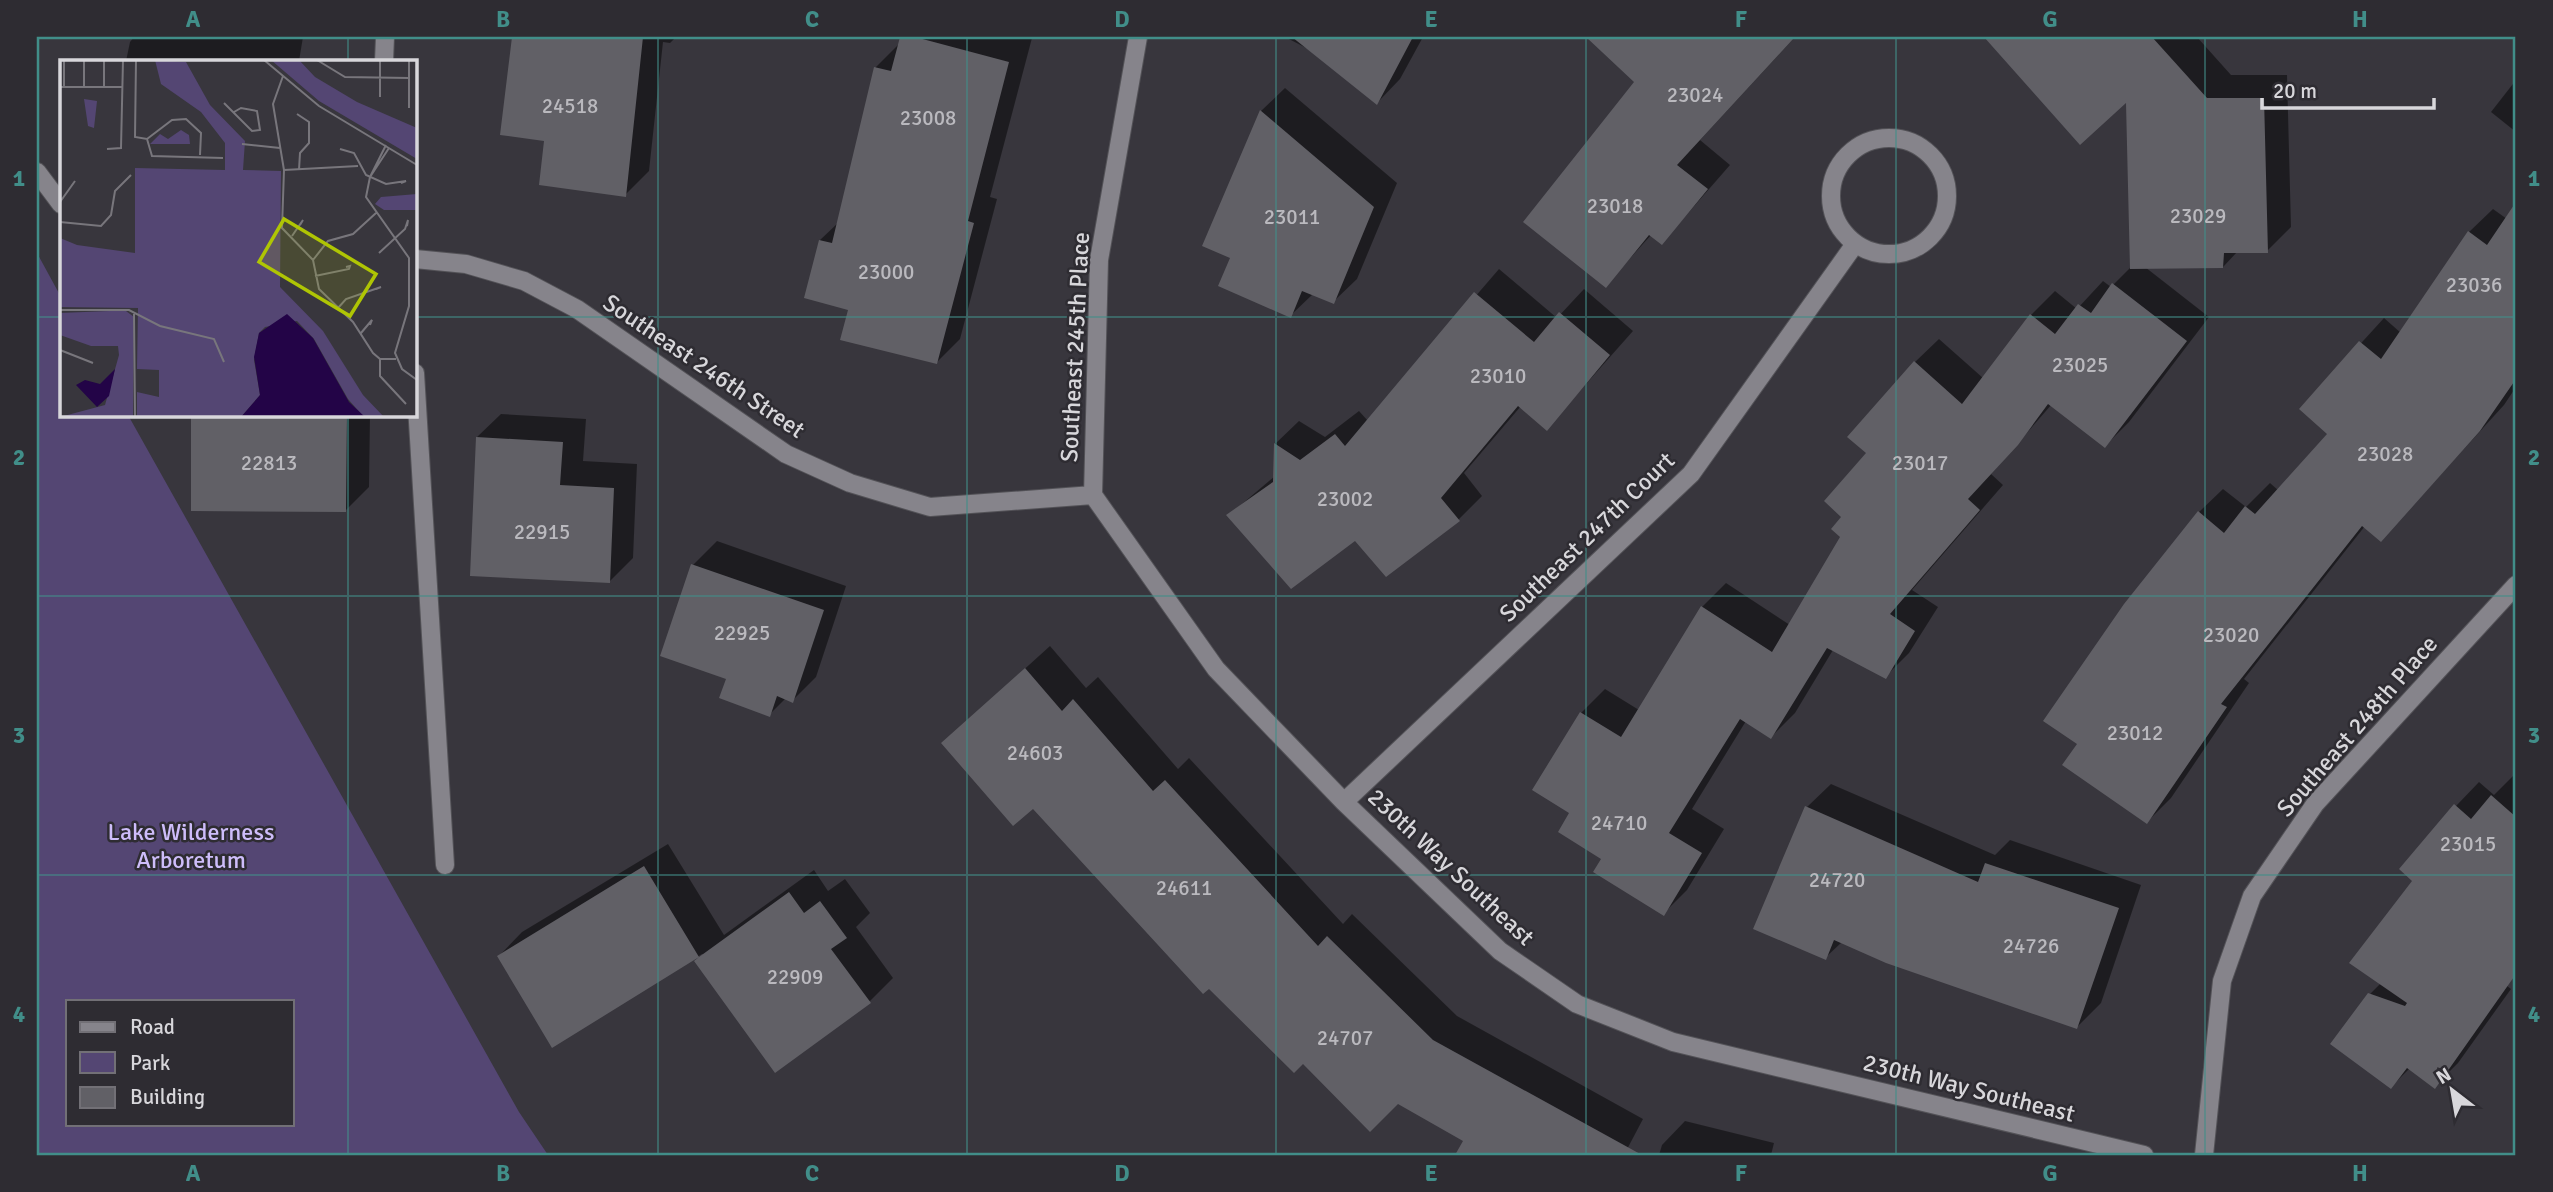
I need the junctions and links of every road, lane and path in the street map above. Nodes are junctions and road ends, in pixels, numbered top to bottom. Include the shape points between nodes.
1 (385, 37) edge
2 (1138, 37) edge
3 (384, 60) edge
4 (37, 177) edge
5 (60, 203) edge
6 (1855, 244) junction
7 (416, 259) edge
8 (416, 389) edge
9 (1093, 495) junction
10 (2516, 584) edge
11 (1343, 802) junction
12 (446, 865) dead end
13 (2144, 1155) edge
14 (2204, 1155) edge

1 - 3 street
2 - 9 street, Southeast 245th Place via 1099,261
4 - 5 street
6 - 6 street via 1876,253 1899,254 1920,246 1937,230 1946,209 1947,186 1939,164 1923,148 1902,139 1880,138 1858,147 1841,162 1832,183 1831,206 1840,228
6 - 11 street, Southeast 247th Court via 1691,474
7 - 9 street, Southeast 246th Street via 466,264 524,281 577,309 786,454 850,483 930,507
8 - 12 street
9 - 11 street, 230th Way Southeast via 1216,669
10 - 14 street, Southeast 248th Place via 2315,804 2252,896 2222,981
11 - 13 street, 230th Way Southeast via 1500,951 1577,1003 1673,1042

